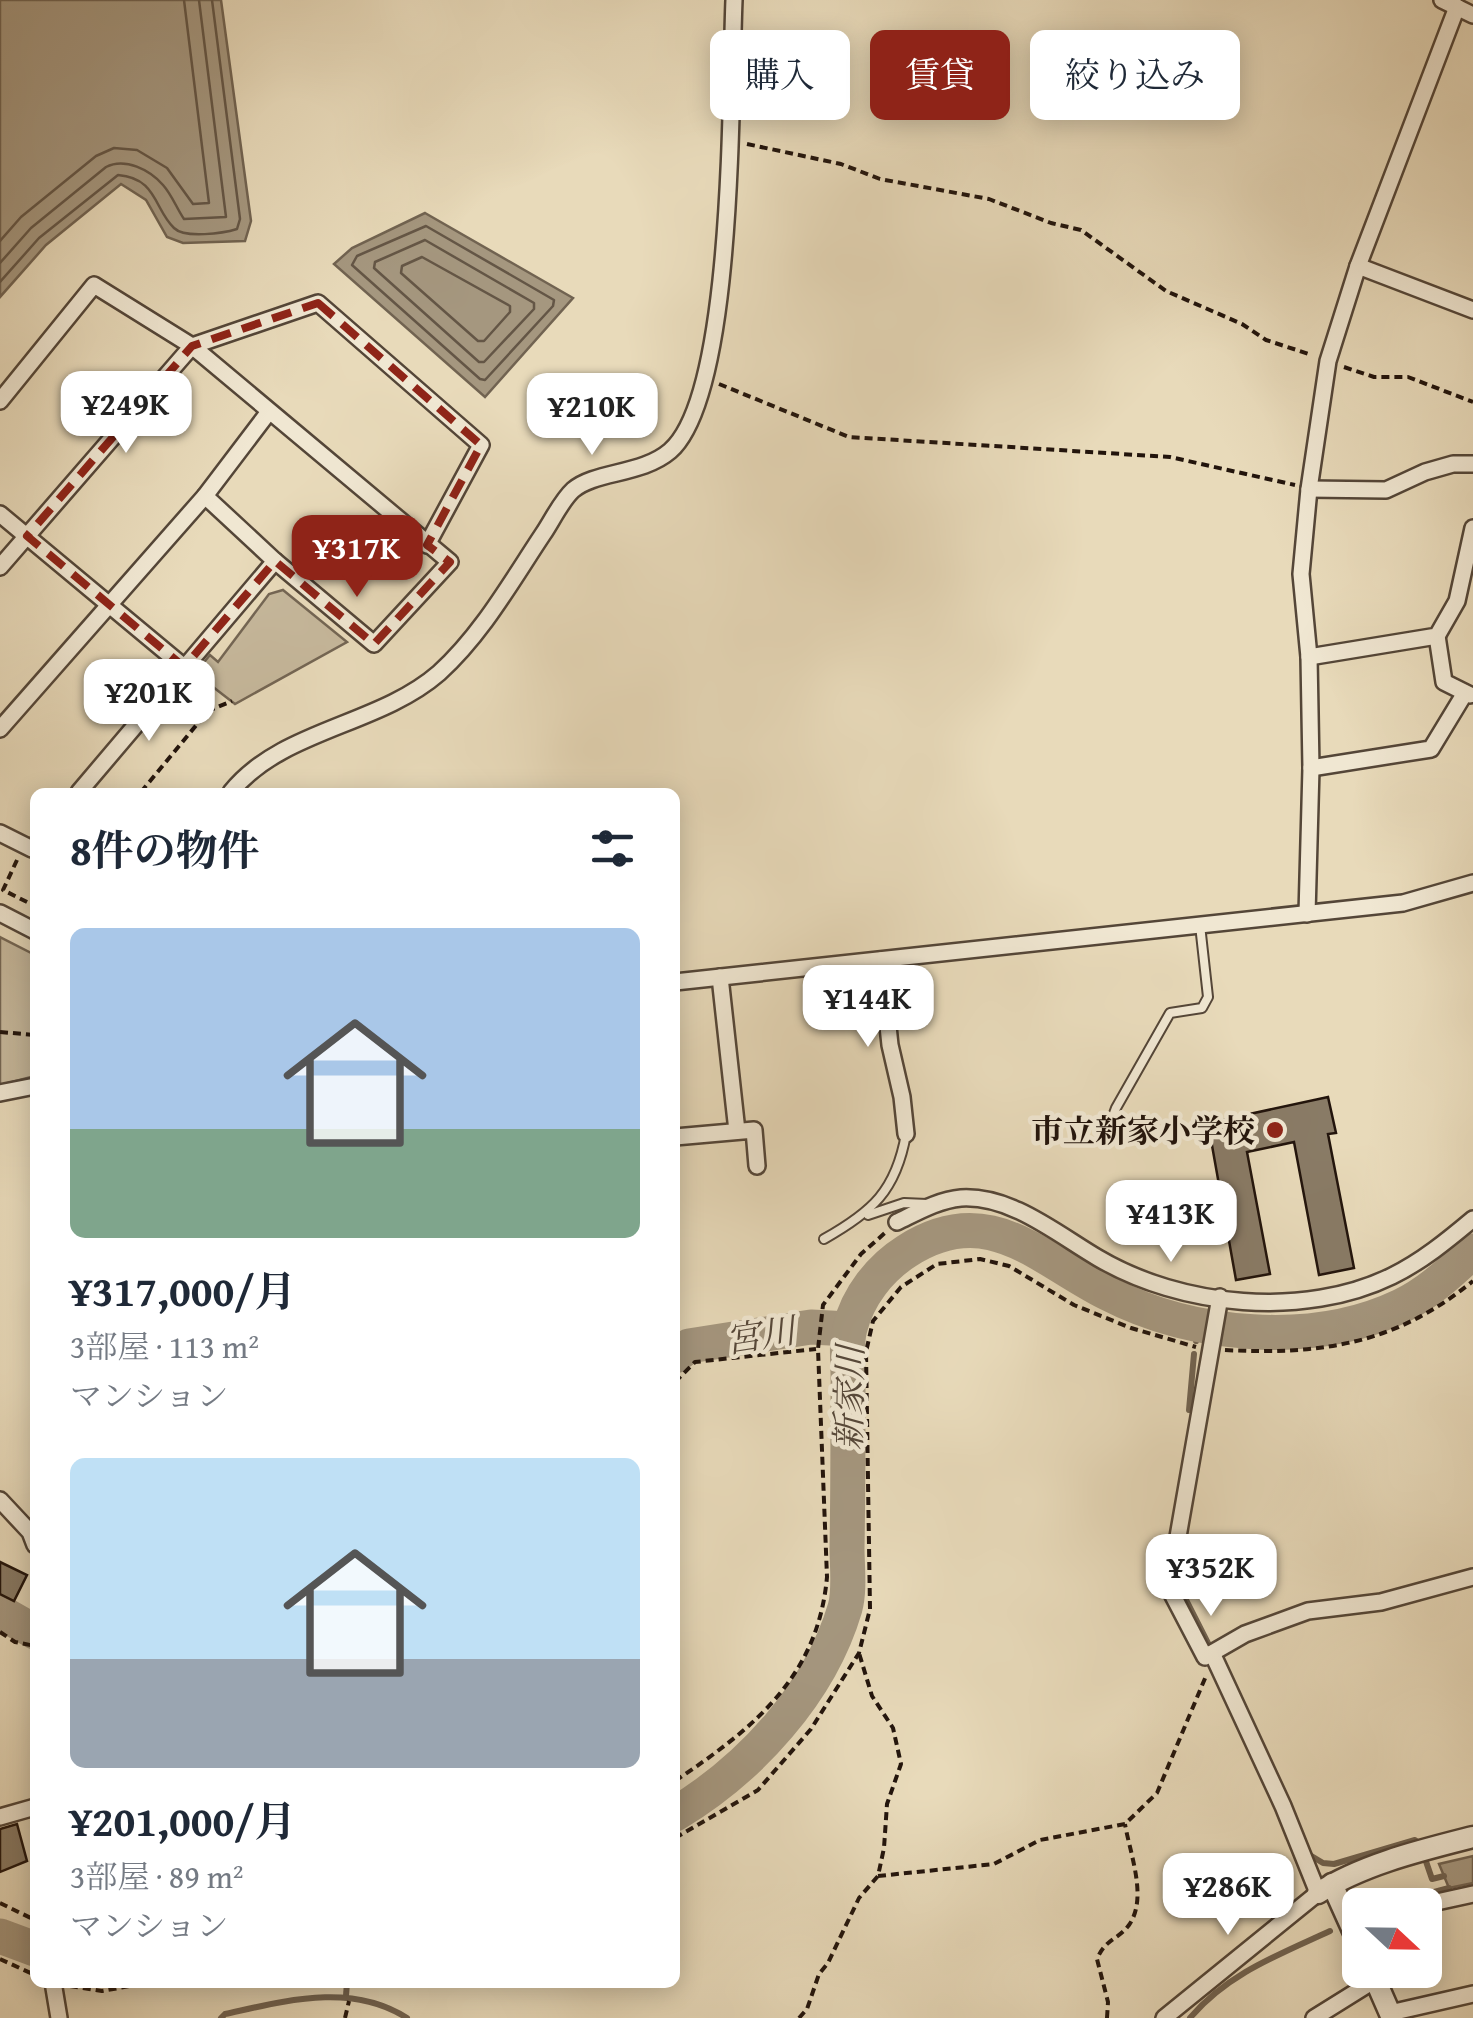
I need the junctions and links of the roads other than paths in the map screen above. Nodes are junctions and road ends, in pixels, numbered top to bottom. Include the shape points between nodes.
1 (734, 0) edge
2 (1458, 7) edge
3 (1358, 266) junction
4 (1473, 310) edge
5 (192, 346) junction
6 (0, 401) edge
7 (268, 413) junction
8 (1473, 464) edge
9 (1310, 488) junction
10 (205, 496) junction
11 (0, 514) edge
12 (1473, 528) edge
13 (27, 536) junction
14 (427, 545) junction
15 (274, 560) junction
16 (0, 567) edge
17 (108, 606) junction
18 (1437, 636) junction
19 (1309, 657) junction
20 (184, 667) junction
21 (1469, 695) edge
22 (0, 729) edge
23 (1310, 768) junction
24 (82, 788) edge
25 (234, 788) edge
26 (0, 833) edge
27 (30, 848) edge
28 (1473, 883) edge
29 (0, 913) edge
30 (1306, 914) junction
31 (1200, 924) junction
32 (30, 928) edge
33 (882, 960) junction
34 (720, 978) junction
35 (680, 982) edge
36 (30, 1087) edge
37 (0, 1093) edge
38 (737, 1132) junction
39 (906, 1134) joint
40 (680, 1137) edge
41 (1106, 1138) dead end
42 (757, 1166) dead end
43 (936, 1204) junction
44 (861, 1218) junction
45 (1473, 1219) edge
46 (896, 1222) road end
47 (824, 1240) dead end
48 (1220, 1298) junction
49 (0, 1500) edge
50 (30, 1532) edge
51 (1473, 1577) edge
52 (1209, 1655) junction
53 (30, 1808) edge
54 (0, 1817) edge
55 (1473, 1837) edge
56 (1325, 1888) junction
57 (1473, 1894) edge
58 (1442, 1901) edge
59 (1342, 1913) edge
60 (54, 1988) edge
61 (1355, 1988) edge
62 (1379, 1988) edge
63 (1473, 1994) edge
64 (1391, 2016) edge
65 (59, 2018) edge
66 (1164, 2018) edge
67 (1314, 2018) edge

1 - 25 street via 720,291 700,400 686,432 650,464 572,491 479,630 438,674 390,705 270,758
2 - 3 street
3 - 4 street
3 - 9 street via 1328,361
5 - 6 street via 94,286
5 - 7 street
5 - 13 street
5 - 14 street via 318,303 481,444
7 - 10 street
7 - 14 street
8 - 9 street via 1425,472 1386,490
9 - 19 street via 1301,574
10 - 15 street
10 - 17 street
11 - 13 street
12 - 18 street via 1456,601
13 - 16 street
13 - 17 street
14 - 15 street via 450,562 374,644
15 - 20 street
17 - 20 street
17 - 22 street
18 - 19 street
18 - 21 street via 1444,682
19 - 23 street
20 - 24 street
21 - 23 street via 1431,750
23 - 30 street
26 - 27 street
28 - 30 street via 1402,904
29 - 32 street
30 - 31 street
31 - 33 street
31 - 41 lane via 1208,997 1202,1008 1170,1013
33 - 34 street
33 - 39 street
34 - 35 street
34 - 38 street
36 - 37 street
38 - 40 street
38 - 42 street via 754,1130
39 - 44 lane via 890,1184
43 - 44 lane via 904,1203
43 - 46 street
43 - 48 street via 988,1200 1028,1215 1134,1276
44 - 47 lane
45 - 48 street via 1393,1276 1349,1293 1300,1301
48 - 52 street via 1169,1588
49 - 50 street
51 - 52 street via 1381,1602 1308,1612
52 - 56 street
53 - 54 street
55 - 56 street
56 - 59 street
56 - 66 street
57 - 58 street
60 - 65 street
61 - 67 street
62 - 64 street
63 - 64 street

